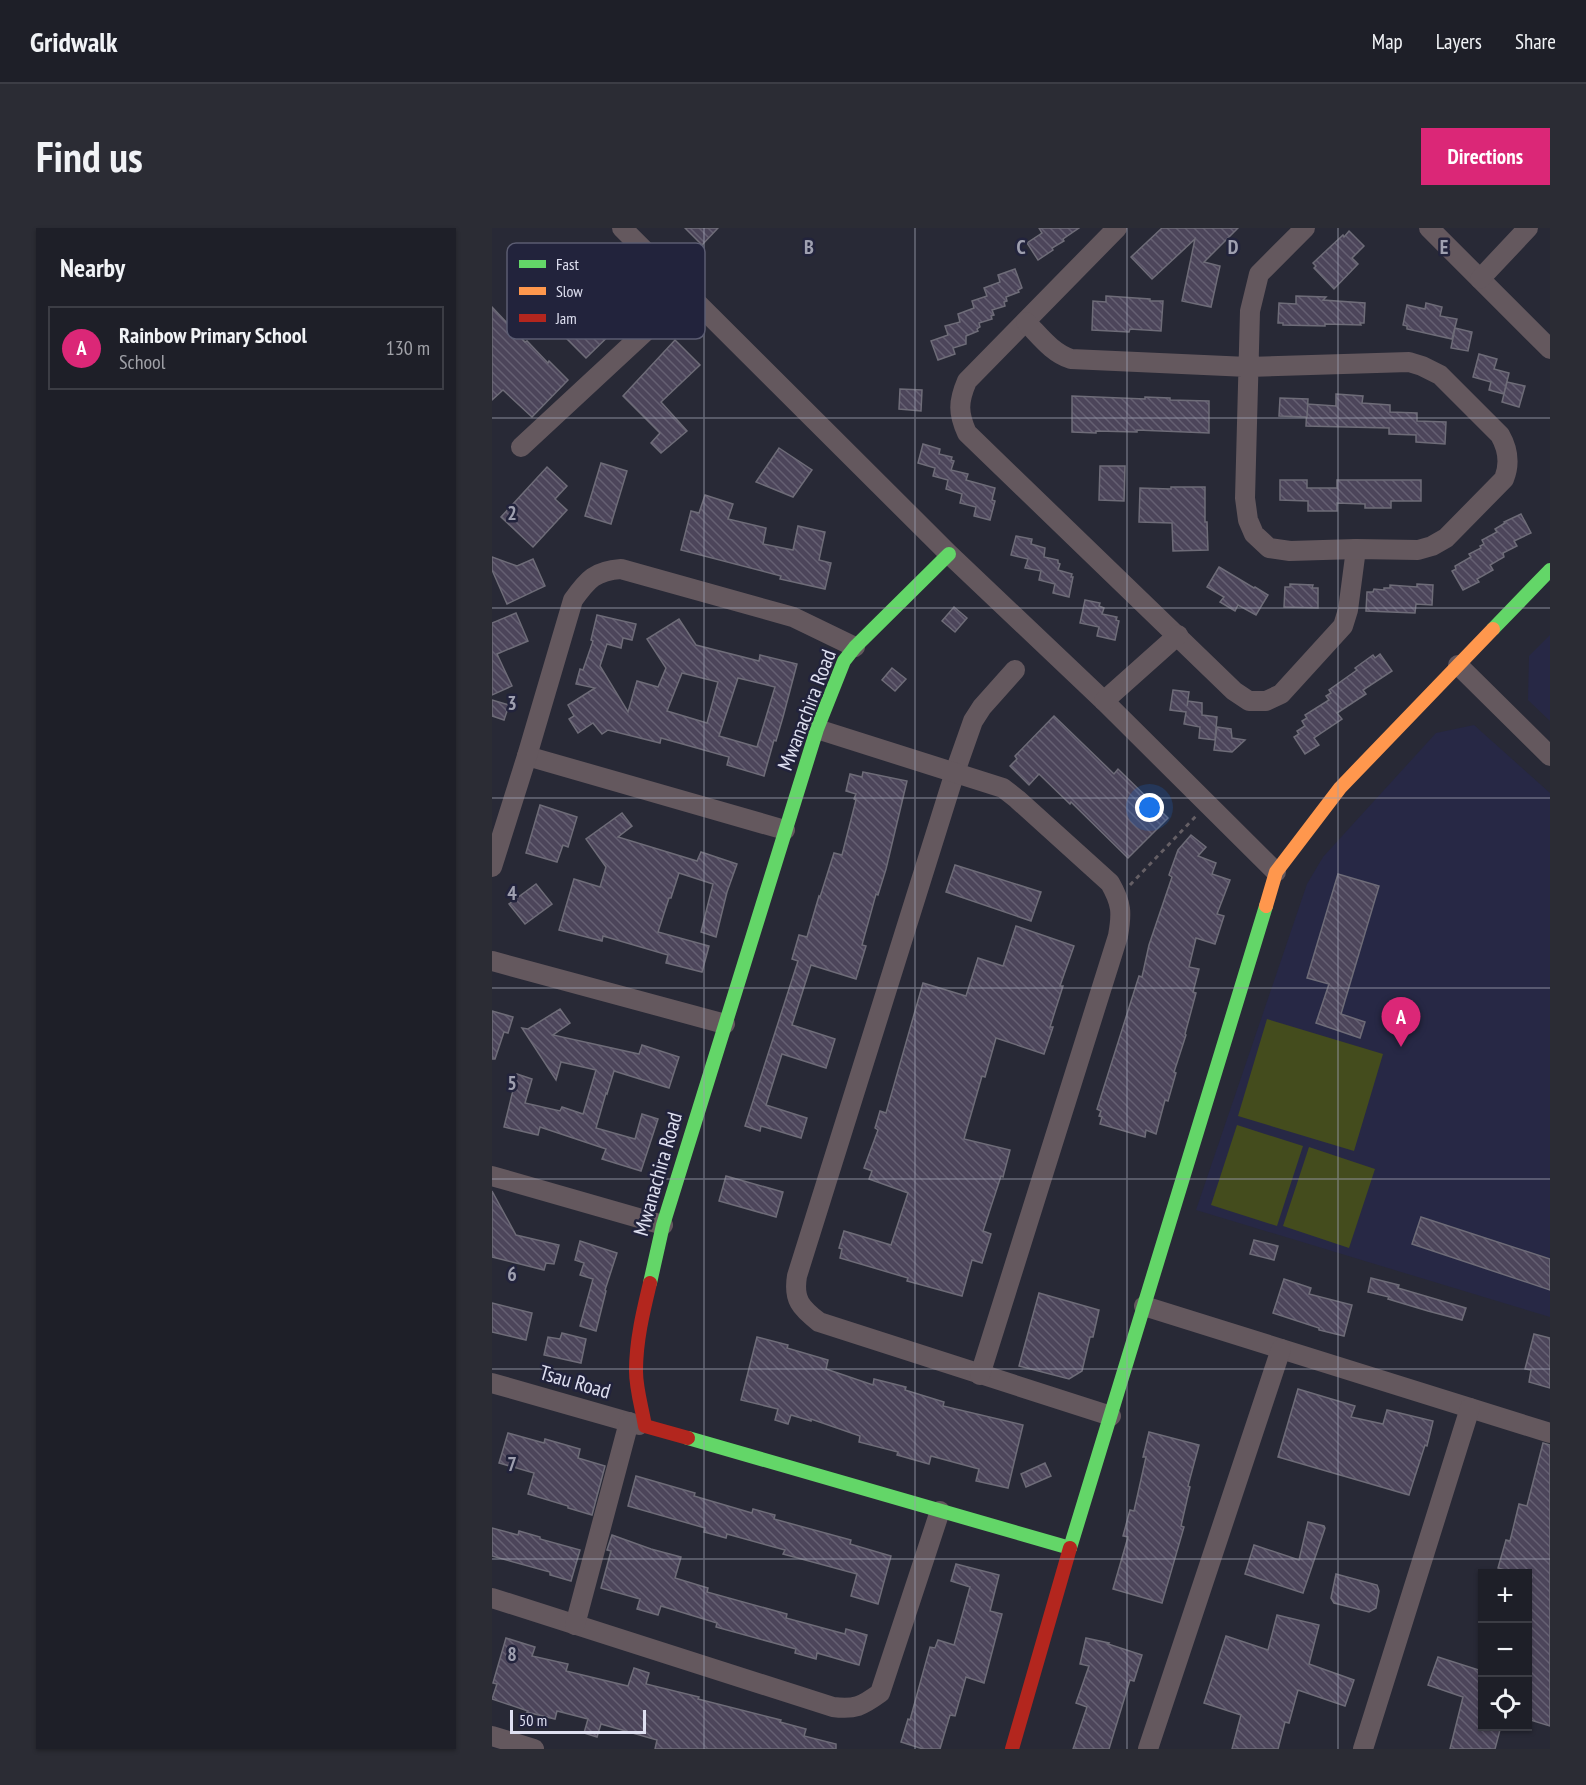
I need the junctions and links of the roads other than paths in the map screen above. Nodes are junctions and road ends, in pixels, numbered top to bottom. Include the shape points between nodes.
1 (622, 228) edge
2 (1117, 228) edge
3 (1429, 228) edge
4 (1528, 228) edge
5 (1296, 231) edge
6 (637, 243) edge
7 (1480, 279) junction
8 (705, 313) edge
9 (1026, 322) junction
10 (637, 339) edge
11 (1550, 349) edge
12 (1248, 367) junction
13 (520, 447) dead end
14 (1356, 549) junction
15 (949, 554) junction
16 (1550, 570) edge
17 (1178, 635) junction
18 (855, 647) junction
19 (1458, 665) junction
20 (1015, 670) dead end
21 (1104, 701) junction
22 (818, 729) junction
23 (527, 756) junction
24 (1550, 756) edge
25 (955, 772) junction
26 (785, 830) junction
27 (492, 867) edge
28 (1276, 872) junction
29 (492, 961) edge
30 (725, 1024) junction
31 (492, 1176) edge
32 (663, 1225) junction
33 (1144, 1306) junction
34 (1281, 1349) junction
35 (980, 1375) junction
36 (492, 1383) edge
37 (1470, 1408) junction
38 (1112, 1416) junction
39 (637, 1424) junction
40 (1550, 1433) edge
41 (940, 1511) junction
42 (1071, 1548) junction
43 (492, 1598) edge
44 (575, 1624) junction
45 (492, 1736) edge
46 (534, 1749) edge
47 (1012, 1749) edge
48 (1148, 1749) edge
49 (1363, 1749) edge

1 - 6 street
2 - 9 street
3 - 7 street
4 - 7 street
5 - 12 street via 1258,274 1250,310
7 - 11 street
8 - 15 street
9 - 12 street via 1060,355 1071,359
9 - 17 street via 967,381 959,412 967,433
10 - 13 street
12 - 14 street via 1245,498 1254,534 1269,548
12 - 14 street via 1416,364 1440,375 1506,445 1509,468 1504,479 1446,537 1418,550
14 - 17 street via 1343,626 1281,694 1266,701 1249,701
15 - 18 street, Mwanachira Road
15 - 21 street
16 - 19 street
17 - 21 street
18 - 22 street, Mwanachira Road via 844,661
18 - 23 street via 793,617 621,569 605,570 586,583 573,600
19 - 24 street
19 - 28 street via 1340,788
20 - 25 street via 973,721
21 - 28 street
22 - 25 street
22 - 26 street, Mwanachira Road
23 - 26 street
23 - 27 street
25 - 35 street via 1003,788 1017,798 1110,883 1118,897 1121,916 1118,936
25 - 35 street via 795,1289 798,1301 819,1322
26 - 30 street, Mwanachira Road
28 - 33 street
29 - 30 street
30 - 32 street, Mwanachira Road
31 - 32 street
32 - 39 street, Mwanachira Road via 637,1347
33 - 34 street
33 - 38 street
34 - 37 street
34 - 48 street
35 - 38 street
36 - 39 street, Tsau Road
37 - 40 street
37 - 49 street
38 - 42 street
39 - 41 street
39 - 44 street
41 - 42 street
41 - 44 street via 880,1694 851,1709 833,1707
42 - 47 street
43 - 44 street
45 - 46 street

